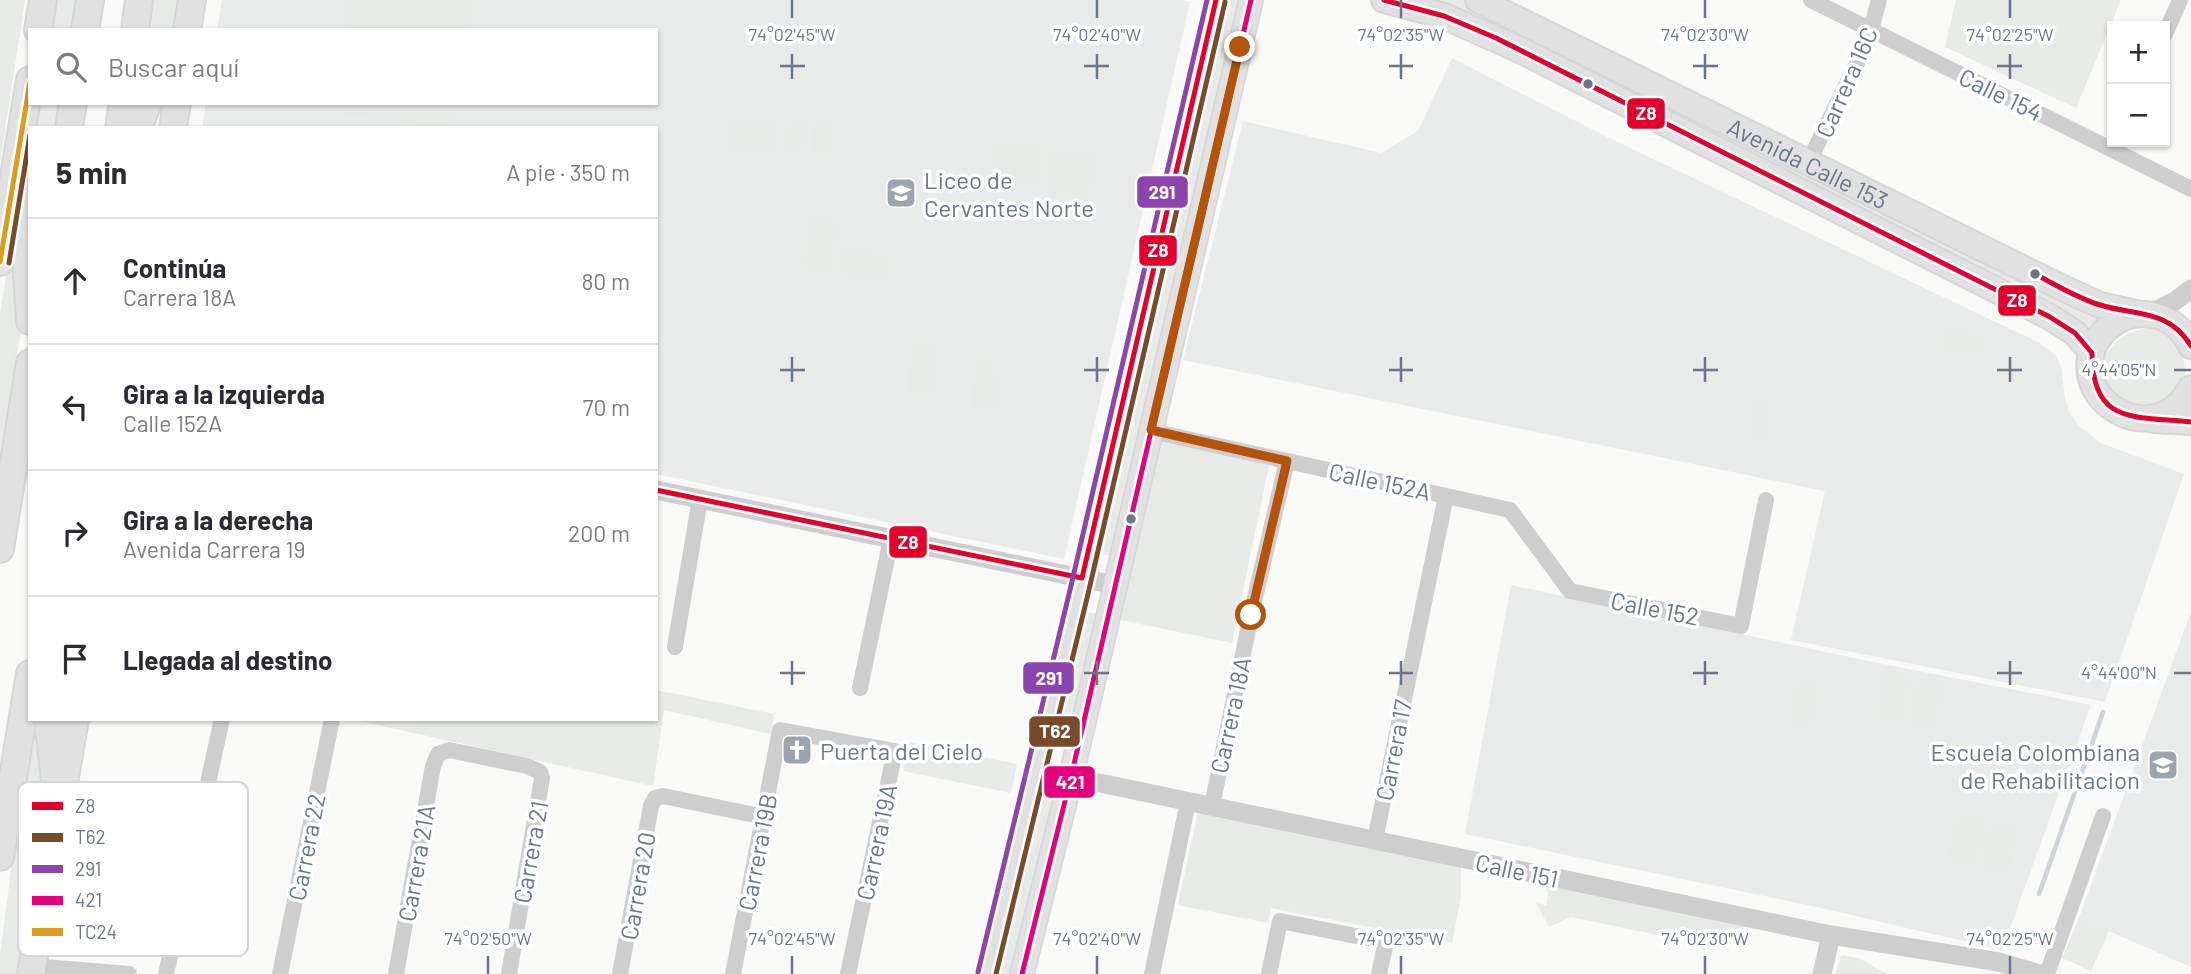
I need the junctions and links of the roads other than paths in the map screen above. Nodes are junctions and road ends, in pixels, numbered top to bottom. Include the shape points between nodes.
1 (43, 0) edge
2 (90, 0) edge
3 (139, 0) edge
4 (1216, 0) edge
5 (1251, 0) edge
6 (1384, 0) edge
7 (1478, 0) edge
8 (1811, 0) edge
9 (1879, 0) edge
10 (2180, 0) edge
11 (192, 1) edge
12 (2170, 23) edge
13 (38, 28) edge
14 (85, 28) edge
15 (135, 28) edge
16 (181, 28) edge
17 (187, 28) edge
18 (1872, 30) junction
19 (28, 91) edge
20 (73, 105) edge
21 (123, 105) edge
22 (147, 105) edge
23 (177, 105) edge
24 (69, 126) edge
25 (119, 126) edge
26 (139, 126) edge
27 (173, 126) edge
28 (19, 143) junction
29 (2107, 143) edge
30 (2116, 147) edge
31 (1808, 163) junction
32 (2191, 189) edge
33 (0, 262) edge
34 (28, 289) edge
35 (2191, 289) edge
36 (2145, 314) junction
37 (2191, 346) edge
38 (2092, 353) junction
39 (28, 375) edge
40 (2191, 388) edge
41 (2138, 419) junction
42 (2191, 422) edge
43 (1151, 430) junction
44 (1287, 461) junction
45 (658, 490) edge
46 (1447, 496) junction
47 (700, 499) junction
48 (1766, 500) dead end
49 (891, 539) junction
50 (0, 549) edge
51 (1082, 578) junction
52 (1115, 585) junction
53 (1570, 591) joint
54 (675, 647) dead end
55 (28, 686) edge
56 (860, 688) dead end
57 (48, 721) edge
58 (75, 721) edge
59 (222, 721) edge
60 (332, 721) edge
61 (780, 730) joint
62 (1037, 770) junction
63 (540, 772) joint
64 (1071, 777) junction
65 (53, 782) edge
66 (64, 782) edge
67 (208, 782) edge
68 (1188, 802) junction
69 (1212, 806) junction
70 (2103, 816) dead end
71 (764, 817) junction
72 (1375, 840) junction
73 (0, 857) edge
74 (1830, 935) junction
75 (170, 956) edge
76 (2000, 962) junction
77 (31, 970) edge
78 (130, 974) edge
79 (166, 974) edge
80 (280, 974) edge
81 (396, 974) edge
82 (509, 974) edge
83 (620, 974) edge
84 (733, 974) edge
85 (848, 974) edge
86 (987, 974) edge
87 (1022, 974) edge
88 (1152, 974) edge
89 (1269, 974) edge
90 (1379, 974) edge
91 (1822, 974) edge
92 (2019, 974) edge
93 (2039, 974) edge
94 (2047, 974) edge

1 - 13 highway
2 - 14 highway
3 - 15 highway
4 - 51 main road
5 - 43 main road
6 - 38 main road, Avenida Calle 153 via 1444,16 1520,50 2050,317 2075,333
7 - 31 main road, Avenida Calle 153
8 - 18 street, Calle 154
9 - 18 street, Carrera 16C
10 - 12 street
11 - 16 highway
11 - 17 highway
18 - 29 street, Calle 154
18 - 31 street, Carrera 16C
19 - 28 highway
20 - 24 highway
21 - 25 highway
22 - 26 highway
23 - 27 highway
28 - 33 highway
28 - 34 highway
30 - 32 street, Calle 154
31 - 36 main road, Avenida Calle 153 via 2086,299
35 - 36 street
36 - 37 main road, Avenida Calle 153 via 2170,322
36 - 38 main road via 2116,321
38 - 41 main road via 2091,378 2103,401
39 - 50 highway
40 - 41 main road via 2168,413
41 - 42 main road
43 - 44 street, Calle 152A
43 - 52 main road
44 - 46 street, Calle 152A
44 - 69 street, Carrera 18A
45 - 47 street
46 - 53 street, Calle 152A via 1510,510
46 - 72 street, Carrera 17
47 - 49 street
47 - 54 street
48 - 53 street, Calle 152 via 1741,626
49 - 51 street
49 - 56 street
51 - 52 street
51 - 62 main road
52 - 64 main road
55 - 73 highway
57 - 65 highway
58 - 66 highway
59 - 67 street
60 - 80 street, Carrera 22
61 - 71 street, Carrera 19B
61 - 85 street, Carrera 19A via 895,751
62 - 64 street, Calle 151
62 - 86 main road
63 - 81 street, Carrera 21A via 449,750 438,754
63 - 82 street, Carrera 21 via 542,785
64 - 68 street, Calle 151
64 - 87 main road
68 - 69 street, Calle 151
68 - 88 street, Carrera 18A
69 - 72 street, Calle 151
70 - 94 street
71 - 83 street, Carrera 20 via 655,798
71 - 84 street, Carrera 19B
72 - 74 street, Calle 151
74 - 76 street, Calle 151
74 - 91 street
75 - 79 street
76 - 92 street, Calle 151
76 - 93 street, Calle 151
77 - 78 street
89 - 90 street via 1280,921 1386,942

